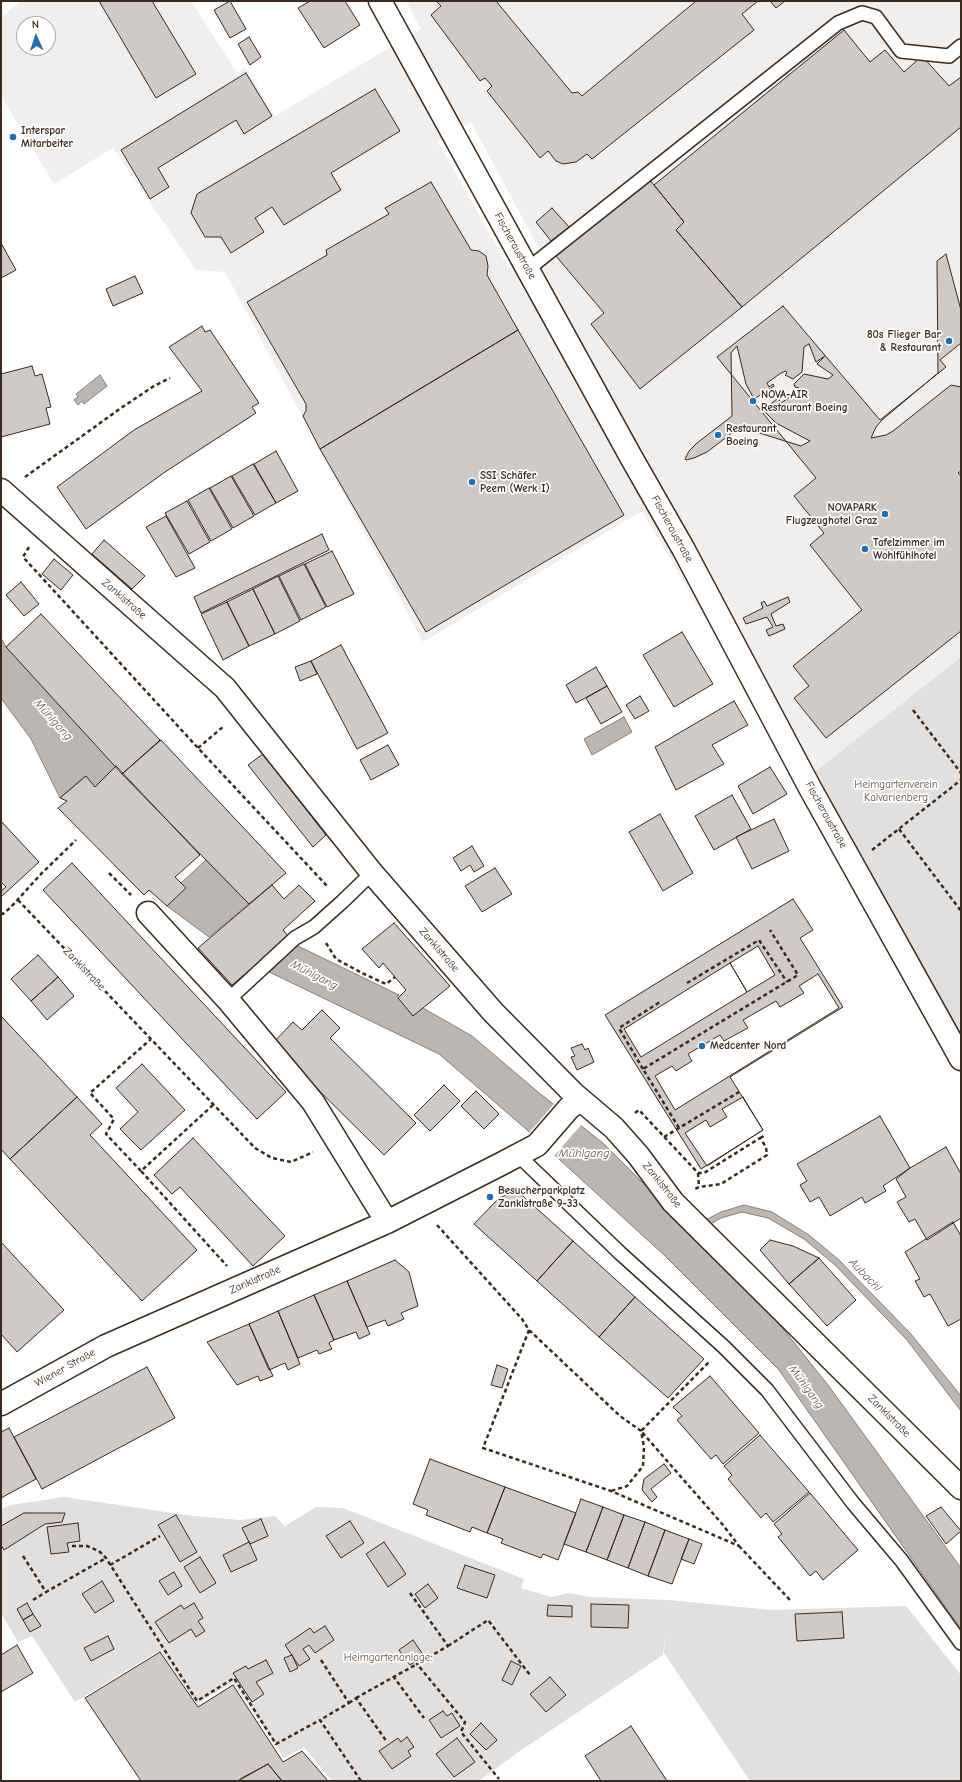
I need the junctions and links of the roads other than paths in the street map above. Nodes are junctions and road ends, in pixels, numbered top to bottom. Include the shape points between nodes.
1 (380, 1) edge
2 (961, 46) edge
3 (528, 269) junction
4 (2, 491) edge
5 (372, 874) junction
6 (148, 913) road end
7 (228, 1000) junction
8 (961, 1059) edge
9 (575, 1104) junction
10 (518, 1155) junction
11 (387, 1222) junction
12 (123, 1339) joint
13 (4, 1397) edge
14 (961, 1488) edge
15 (961, 1643) edge

1 - 3 street, Fischeraustraße
2 - 3 lane via 949,56 901,51 876,17 862,13 838,23
3 - 8 street, Fischeraustraße via 684,550 810,788
4 - 5 street, Zanklstraße via 226,688
5 - 7 lane via 314,926 295,938
5 - 9 street, Zanklstraße
6 - 7 street
7 - 11 street via 313,1102
9 - 10 street, Zanklstraße via 537,1145
9 - 14 street, Zanklstraße via 614,1128 673,1202
10 - 11 street, Zanklstraße
10 - 15 lane via 620,1253 724,1347 766,1390 853,1503 902,1561
11 - 12 street, Zanklstraße
12 - 13 street, Wiener Straße

